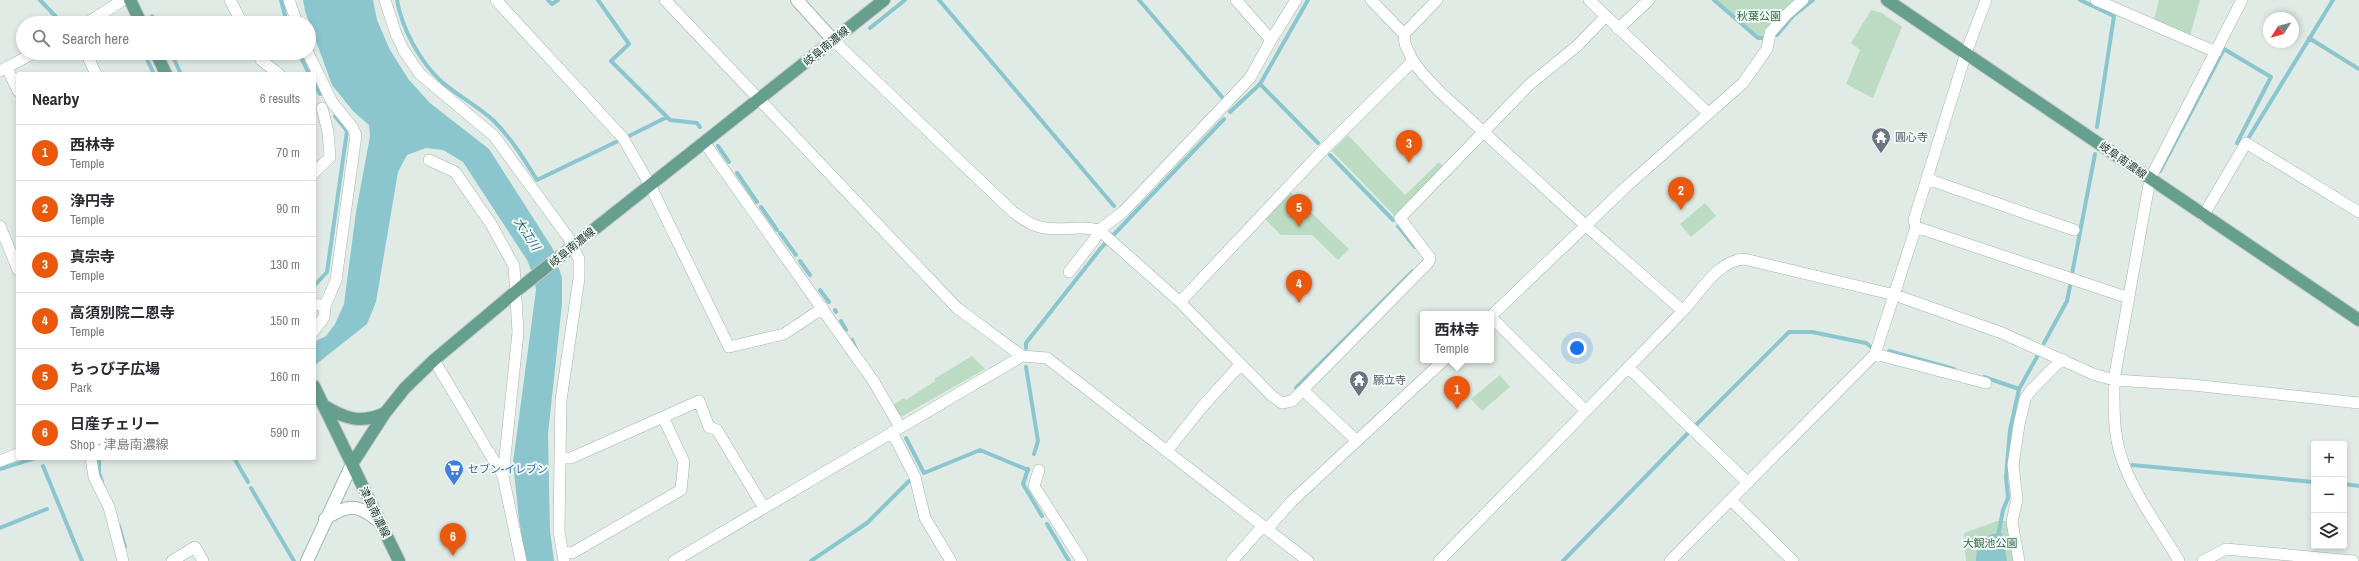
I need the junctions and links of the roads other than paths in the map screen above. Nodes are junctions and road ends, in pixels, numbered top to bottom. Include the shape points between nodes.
1 (123, 0) edge
2 (130, 0) edge
3 (230, 0) edge
4 (290, 0) edge
5 (385, 0) edge
6 (496, 0) edge
7 (666, 0) edge
8 (797, 0) edge
9 (884, 0) edge
10 (1236, 0) edge
11 (1296, 0) edge
12 (1372, 0) edge
13 (1437, 0) edge
14 (1589, 0) edge
15 (1650, 0) edge
16 (1803, 0) edge
17 (1887, 0) edge
18 (1986, 0) edge
19 (2096, 0) edge
20 (2242, 0) edge
21 (98, 16) edge
22 (138, 16) edge
23 (238, 16) edge
24 (295, 16) edge
25 (1606, 16) junction
26 (1618, 29) junction
27 (1404, 34) junction
28 (833, 40) junction
29 (1271, 40) junction
30 (1966, 52) junction
31 (2216, 52) junction
32 (21, 60) edge
33 (89, 60) edge
34 (159, 60) edge
35 (261, 60) edge
36 (311, 60) edge
37 (1413, 61) junction
38 (2, 70) edge
39 (95, 72) edge
40 (165, 72) edge
41 (276, 72) edge
42 (16, 88) edge
43 (760, 98) junction
44 (332, 102) junction
45 (318, 105) edge
46 (1708, 113) junction
47 (1483, 133) junction
48 (704, 142) junction
49 (429, 160) dead end
50 (316, 171) edge
51 (1927, 179) junction
52 (2150, 179) junction
53 (650, 186) junction
54 (2359, 212) edge
55 (2203, 216) junction
56 (1585, 225) junction
57 (0, 226) edge
58 (1916, 227) junction
59 (2074, 230) dead end
60 (1101, 232) junction
61 (570, 249) junction
62 (16, 265) edge
63 (1069, 272) dead end
64 (518, 290) junction
65 (1895, 295) junction
66 (2129, 298) junction
67 (1180, 302) junction
68 (319, 305) edge
69 (823, 308) junction
70 (1683, 311) junction
71 (1494, 314) edge
72 (1494, 320) edge
73 (2359, 320) edge
74 (316, 328) edge
75 (1875, 354) junction
76 (1022, 356) junction
77 (2062, 359) junction
78 (434, 360) junction
79 (1441, 363) edge
80 (1240, 365) junction
81 (1628, 367) junction
82 (2114, 380) junction
83 (1986, 383) dead end
84 (316, 390) edge
85 (1303, 390) junction
86 (2359, 403) edge
87 (323, 405) junction
88 (1586, 411) junction
89 (385, 413) junction
90 (663, 417) junction
91 (896, 430) junction
92 (1357, 441) junction
93 (1167, 451) junction
94 (16, 455) edge
95 (560, 458) junction
96 (91, 460) edge
97 (0, 461) edge
98 (352, 464) junction
99 (1039, 470) dead end
100 (504, 476) junction
101 (1748, 483) junction
102 (1731, 500) junction
103 (764, 508) junction
104 (325, 519) junction
105 (380, 522) junction
106 (1265, 528) junction
107 (564, 557) edge
108 (123, 561) edge
109 (172, 561) edge
110 (204, 561) edge
111 (307, 561) edge
112 (399, 561) edge
113 (521, 561) edge
114 (674, 561) edge
115 (951, 561) edge
116 (1082, 561) edge
117 (1232, 561) edge
118 (1308, 561) edge
119 (1439, 561) edge
120 (1670, 561) edge
121 (1793, 561) edge
122 (2019, 561) edge
123 (2179, 561) edge
124 (2204, 561) edge
125 (2353, 561) edge

1 - 21 street
2 - 22 main road
3 - 23 street
4 - 24 street
5 - 61 street via 404,51 420,74 494,136
6 - 53 street via 623,138
7 - 43 street
8 - 28 street
9 - 28 main road, 岐阜南濃線
10 - 29 street
11 - 29 street
12 - 27 street
13 - 27 street
14 - 25 street
15 - 26 street
16 - 46 street via 1770,33 1767,50 1743,83
17 - 30 main road, 岐阜南濃線
18 - 30 street
19 - 31 street
20 - 31 street
25 - 26 street
25 - 47 street via 1577,46 1530,84
26 - 46 street
27 - 37 street via 1405,44
28 - 43 main road, 岐阜南濃線
28 - 60 street via 1024,220 1046,228 1084,226
29 - 60 street via 1250,78
30 - 51 street
30 - 52 main road, 岐阜南濃線
31 - 52 street
32 - 38 street
33 - 39 street
34 - 40 main road
35 - 41 street
36 - 44 street
37 - 47 street
37 - 67 street via 1322,152
38 - 42 street
43 - 48 main road, 岐阜南濃線
43 - 76 street via 957,308
44 - 45 street
44 - 68 street via 356,135 336,280
45 - 50 street via 328,132 330,157
46 - 56 street
47 - 56 street
47 - 85 street via 1400,218 1430,258 1428,263
48 - 53 main road, 岐阜南濃線
48 - 69 street
49 - 64 street via 455,172 491,224 514,266
51 - 58 street via 1914,220
51 - 59 street
52 - 55 main road, 岐阜南濃線
52 - 66 street
53 - 61 main road, 岐阜南濃線
53 - 69 street via 729,347 784,334
54 - 55 street via 2246,143
55 - 73 main road, 岐阜南濃線
56 - 70 street
56 - 71 street
57 - 62 street
58 - 65 street
58 - 66 street
60 - 63 street
60 - 67 street
61 - 64 main road, 岐阜南濃線
61 - 95 street via 579,259 580,278 561,400
64 - 78 main road, 岐阜南濃線
64 - 100 street via 518,332
65 - 70 street via 1744,259 1733,260 1722,266
65 - 75 street
65 - 77 street via 1995,330
66 - 82 street
67 - 80 street
68 - 74 street via 324,317
69 - 91 street via 874,382
70 - 81 street
72 - 88 street
75 - 83 street
75 - 101 street
76 - 91 street
76 - 93 street via 1047,358
77 - 82 street via 2093,374
77 - 122 street via 2025,399 2019,425 2013,465 2017,499 2012,522
78 - 89 main road, 岐阜南濃線 via 405,388
78 - 100 street
79 - 92 street
80 - 85 street via 1282,403 1292,401
80 - 93 street
81 - 88 street
81 - 101 street
82 - 86 street via 2193,385
82 - 123 street via 2114,408 2120,455 2127,474
84 - 87 main road
85 - 92 street
87 - 89 main road via 350,420 373,419
87 - 98 main road
88 - 119 street
89 - 98 main road, 岐阜南濃線
90 - 95 street via 571,458
90 - 103 street via 699,400 709,427 717,430
90 - 107 street via 684,462 681,490
91 - 103 street
91 - 115 street via 915,477 925,518
92 - 106 street
93 - 106 street
94 - 97 street
95 - 107 street via 559,532
96 - 108 street via 94,477 109,507
98 - 104 street
98 - 105 main road, 津島南濃線
99 - 116 street via 1034,486
100 - 113 street
101 - 102 street
102 - 120 street
102 - 121 street
103 - 114 street
104 - 105 street via 347,507 355,507 366,511
104 - 111 street
105 - 112 main road, 津島南濃線
106 - 117 street
106 - 118 street
109 - 110 street via 195,547
124 - 125 street via 2226,549

